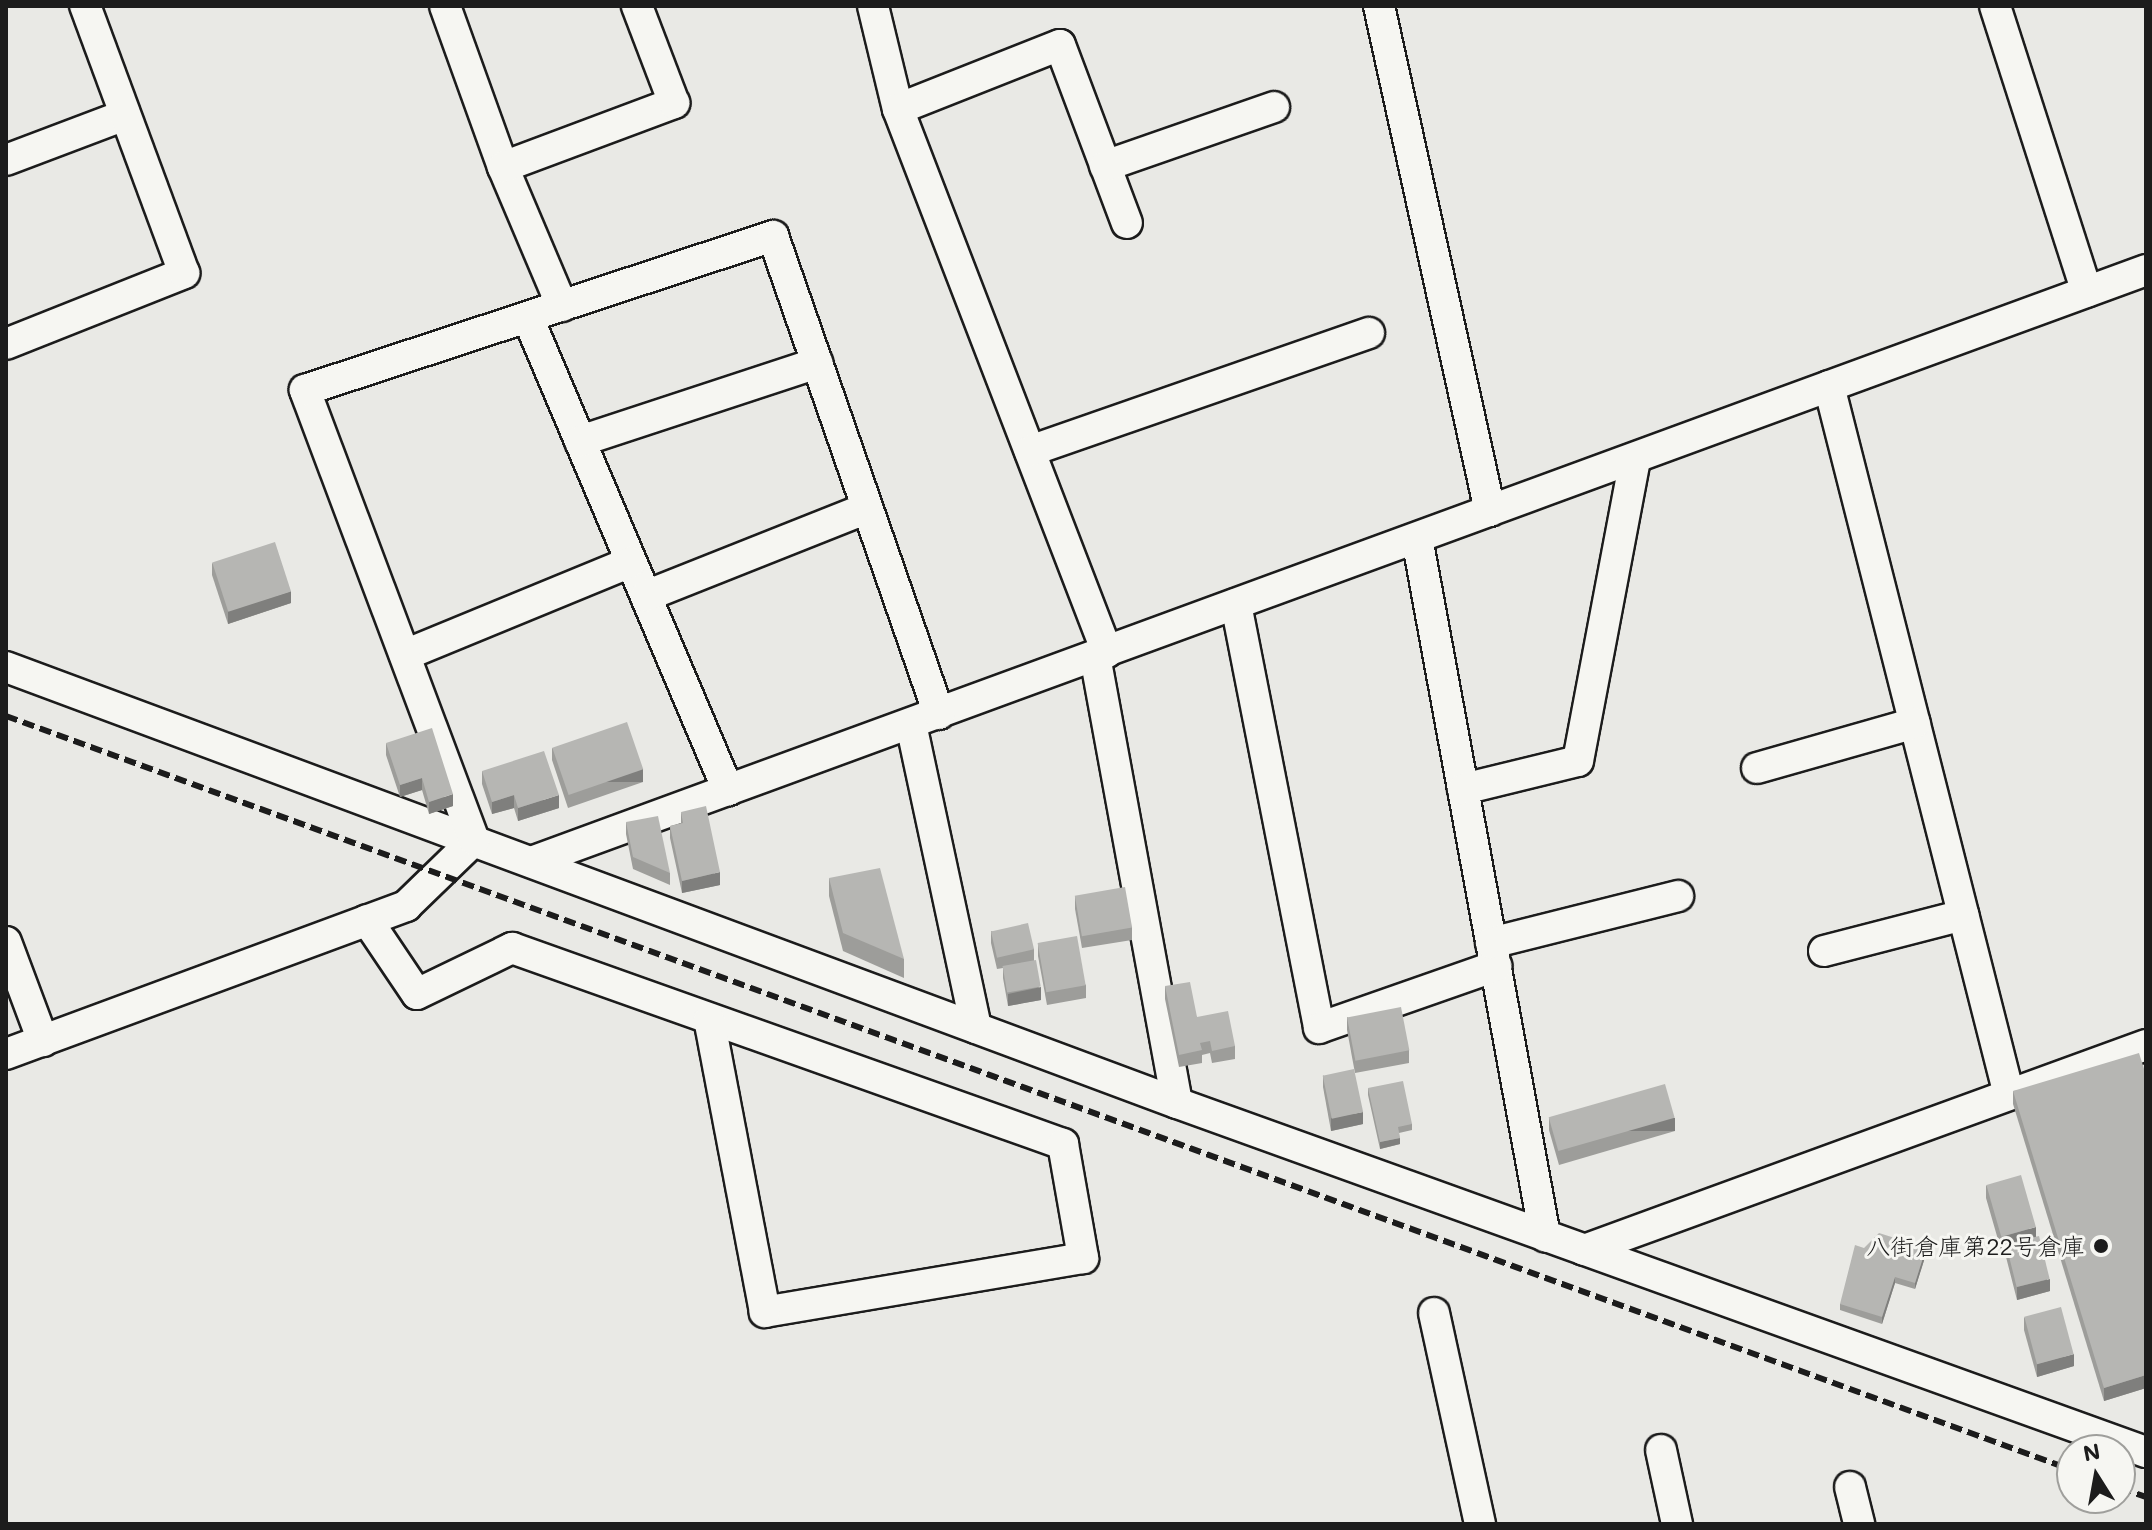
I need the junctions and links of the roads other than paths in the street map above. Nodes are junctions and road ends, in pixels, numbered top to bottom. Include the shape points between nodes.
1 (85, 6) edge
2 (445, 6) edge
3 (637, 6) edge
4 (873, 6) edge
5 (1379, 6) edge
6 (1995, 6) edge
7 (1274, 107) dead end
8 (898, 109) junction
9 (125, 115) junction
10 (6, 160) edge
11 (1105, 166) junction
12 (503, 167) junction
13 (1127, 223) dead end
14 (2146, 270) edge
15 (2087, 292) junction
16 (562, 306) junction
17 (528, 318) junction
18 (1369, 333) dead end
19 (6, 344) edge
20 (817, 363) junction
21 (1829, 386) junction
22 (580, 441) junction
23 (1030, 451) junction
24 (1635, 458) junction
25 (867, 508) junction
26 (1490, 511) junction
27 (1417, 538) junction
28 (631, 562) junction
29 (646, 596) junction
30 (1236, 604) junction
31 (1101, 654) junction
32 (405, 655) junction
33 (6, 667) edge
34 (925, 719) junction
35 (1915, 723) junction
36 (1757, 768) dead end
37 (1463, 789) junction
38 (728, 790) junction
39 (474, 840) junction
40 (531, 862) junction
41 (1678, 896) dead end
42 (1963, 915) junction
43 (367, 920) junction
44 (6, 942) edge
45 (1824, 951) dead end
46 (1494, 954) junction
47 (709, 1019) junction
48 (976, 1028) junction
49 (43, 1041) junction
50 (2146, 1045) edge
51 (6, 1054) edge
52 (2009, 1095) junction
53 (1177, 1103) junction
54 (1545, 1236) junction
55 (1584, 1250) junction
56 (1434, 1313) dead end
57 (1661, 1450) dead end
58 (2146, 1452) edge
59 (1850, 1487) dead end
60 (1480, 1524) edge
61 (1677, 1524) edge
62 (1859, 1524) edge

1 - 9 street
2 - 12 street
3 - 12 street via 674,103
4 - 8 street
5 - 26 street
6 - 15 street
7 - 11 street
8 - 11 street via 1060,45
8 - 23 street
9 - 10 street
9 - 19 street via 184,273
11 - 13 street
12 - 16 street
14 - 15 street
15 - 21 street
16 - 17 street
16 - 20 street via 773,236
17 - 22 street
17 - 32 street via 305,390
18 - 23 street
20 - 22 street
20 - 25 street
21 - 24 street
21 - 35 street
22 - 28 street
23 - 31 street
24 - 26 street
24 - 37 street via 1578,761
25 - 29 street
25 - 34 street
26 - 27 street
27 - 30 street
27 - 37 street
28 - 29 street
28 - 32 street
29 - 38 street
30 - 31 street
30 - 46 street via 1319,1028
31 - 34 street
31 - 53 street
32 - 39 street
33 - 39 street
34 - 38 street
34 - 48 street
35 - 36 street
35 - 42 street
37 - 46 street
38 - 40 street
39 - 40 street
39 - 43 street via 406,906
40 - 48 street
41 - 46 street
42 - 45 street
42 - 52 street
43 - 47 street via 417,994 512,948
43 - 49 street
44 - 49 street
46 - 54 street
47 - 47 street via 1063,1144 1083,1258 765,1312
48 - 53 street
49 - 51 street
50 - 52 street
52 - 55 street
53 - 54 street
54 - 55 street
55 - 58 street
56 - 60 street
57 - 61 street
59 - 62 street

